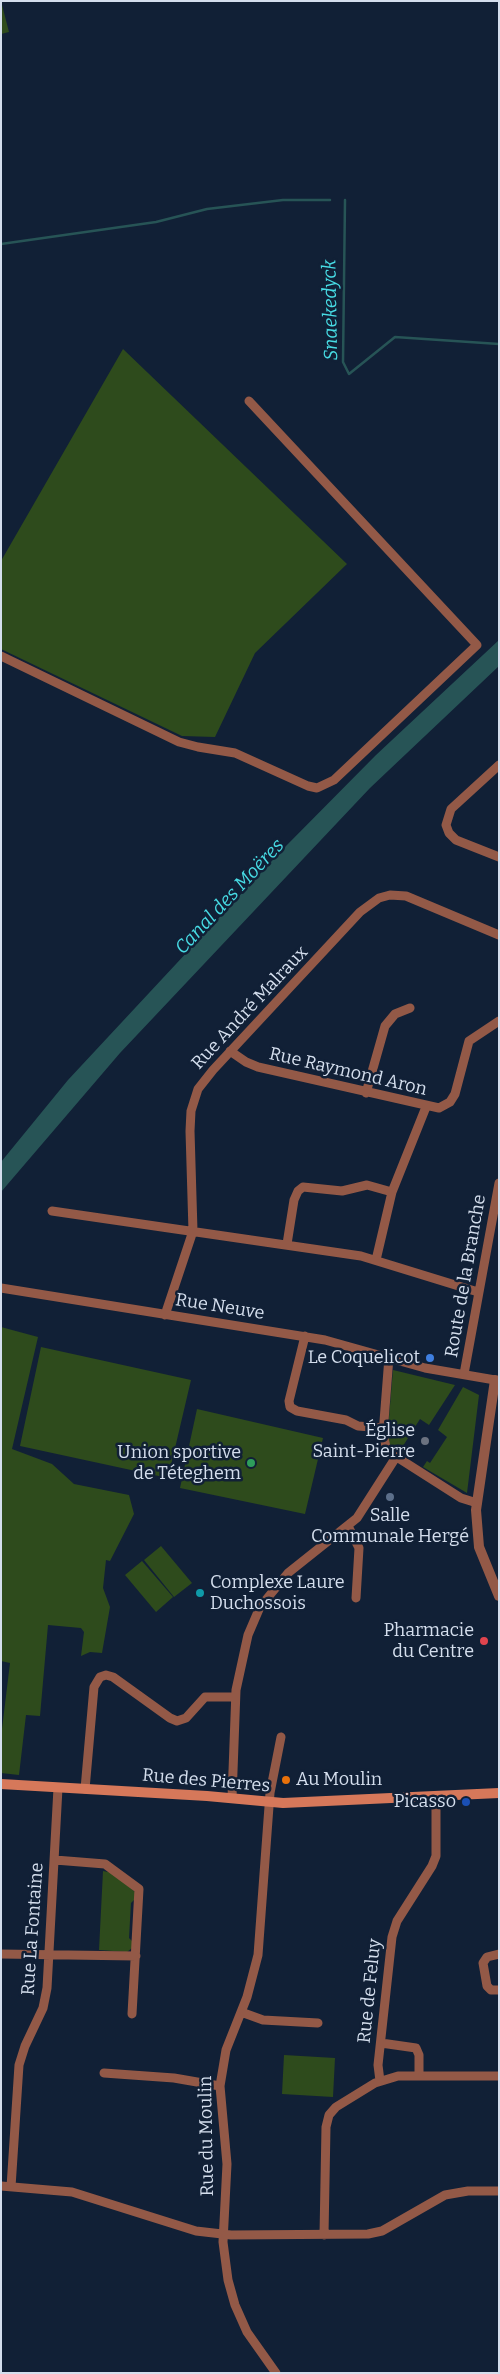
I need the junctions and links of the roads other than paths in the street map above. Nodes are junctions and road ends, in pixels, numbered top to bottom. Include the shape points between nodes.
1 (249, 401) dead end
2 (1, 656) edge
3 (499, 765) edge
4 (499, 857) edge
5 (499, 934) edge
6 (410, 1008) dead end
7 (499, 1021) edge
8 (230, 1051) junction
9 (366, 1093) junction
10 (426, 1107) junction
11 (499, 1183) edge
12 (392, 1192) junction
13 (52, 1211) dead end
14 (193, 1231) junction
15 (287, 1244) junction
16 (376, 1260) junction
17 (1, 1288) edge
18 (478, 1292) junction
19 (166, 1315) junction
20 (304, 1336) junction
21 (389, 1357) junction
22 (464, 1374) junction
23 (497, 1380) edge
24 (384, 1428) junction
25 (396, 1457) junction
26 (477, 1503) junction
27 (348, 1526) junction
28 (499, 1596) edge
29 (356, 1598) dead end
30 (235, 1697) junction
31 (281, 1737) dead end
32 (1, 1784) edge
33 (58, 1788) junction
34 (86, 1789) junction
35 (499, 1793) edge
36 (436, 1796) junction
37 (232, 1798) junction
38 (270, 1802) junction
39 (55, 1860) junction
40 (1, 1954) edge
41 (499, 1954) edge
42 (49, 1955) junction
43 (136, 1956) junction
44 (499, 1990) edge
45 (241, 2012) junction
46 (132, 2014) dead end
47 (318, 2022) dead end
48 (381, 2044) junction
49 (104, 2073) dead end
50 (419, 2075) junction
51 (499, 2076) edge
52 (380, 2081) junction
53 (220, 2086) junction
54 (6, 2187) edge
55 (499, 2191) edge
56 (223, 2234) junction
57 (324, 2234) junction
58 (276, 2373) edge

1 - 2 street via 477,645 334,780 318,788 235,753 179,742
3 - 4 street via 451,809 446,825 456,840
5 - 8 street, Rue André Malraux via 410,897 382,896 360,912
6 - 9 street via 395,1014 385,1026
7 - 10 street, Rue Raymond Aron via 468,1043 452,1100 439,1108
8 - 9 street, Rue Raymond Aron via 258,1067
8 - 14 street, Rue André Malraux via 201,1085 191,1111
9 - 10 street, Rue Raymond Aron
10 - 12 street
11 - 18 street, Route de la Branche
12 - 15 street via 366,1185 342,1191 303,1187 295,1197
12 - 16 street
13 - 14 street
14 - 15 street
14 - 19 street, Rue André Malraux
15 - 16 street
16 - 18 street
17 - 19 street, Rue Neuve
18 - 22 street, Route de la Branche
19 - 20 street, Rue Neuve
20 - 21 street, Rue Neuve
20 - 24 street via 290,1407 346,1420 358,1426
21 - 22 street, Rue Neuve
21 - 24 street
22 - 23 street, Rue Neuve
23 - 26 street
24 - 25 street via 384,1445
25 - 26 street via 461,1498
25 - 27 street via 360,1515
26 - 28 street via 479,1547
27 - 29 street via 360,1551
27 - 30 street via 288,1573 260,1607 248,1635
30 - 34 street via 205,1697 186,1718 177,1721 113,1677 100,1677 94,1688
30 - 37 street
31 - 38 street, Rue du Moulin
32 - 33 main road, Rue des Pierres
33 - 34 main road, Rue des Pierres
33 - 39 street, Rue La Fontaine
34 - 37 main road, Rue des Pierres
35 - 36 main road, Rue des Pierres
36 - 38 main road, Rue des Pierres via 313,1803
36 - 48 street, Rue de Feluy via 437,1852 394,1929
37 - 38 main road, Rue des Pierres
38 - 45 street, Rue du Moulin via 260,1943
39 - 42 street, Rue La Fontaine
39 - 43 street via 104,1864 137,1886 140,1894
40 - 42 street
41 - 44 street via 487,1957 483,1963 487,1986 491,1990
42 - 43 street
42 - 54 street, Rue La Fontaine via 44,2003 19,2065
43 - 46 street
45 - 47 street via 263,2020
45 - 53 street, Rue du Moulin via 226,2050
48 - 50 street via 417,2049
48 - 52 street, Rue de Feluy
49 - 53 street via 174,2078
50 - 51 street
50 - 52 street
52 - 57 street via 339,2104 328,2119
53 - 56 street, Rue du Moulin via 227,2164
54 - 56 street via 72,2192 196,2231
55 - 57 street via 448,2194 378,2232
56 - 57 street
56 - 58 street, Rue du Moulin via 226,2274 237,2312 253,2342

